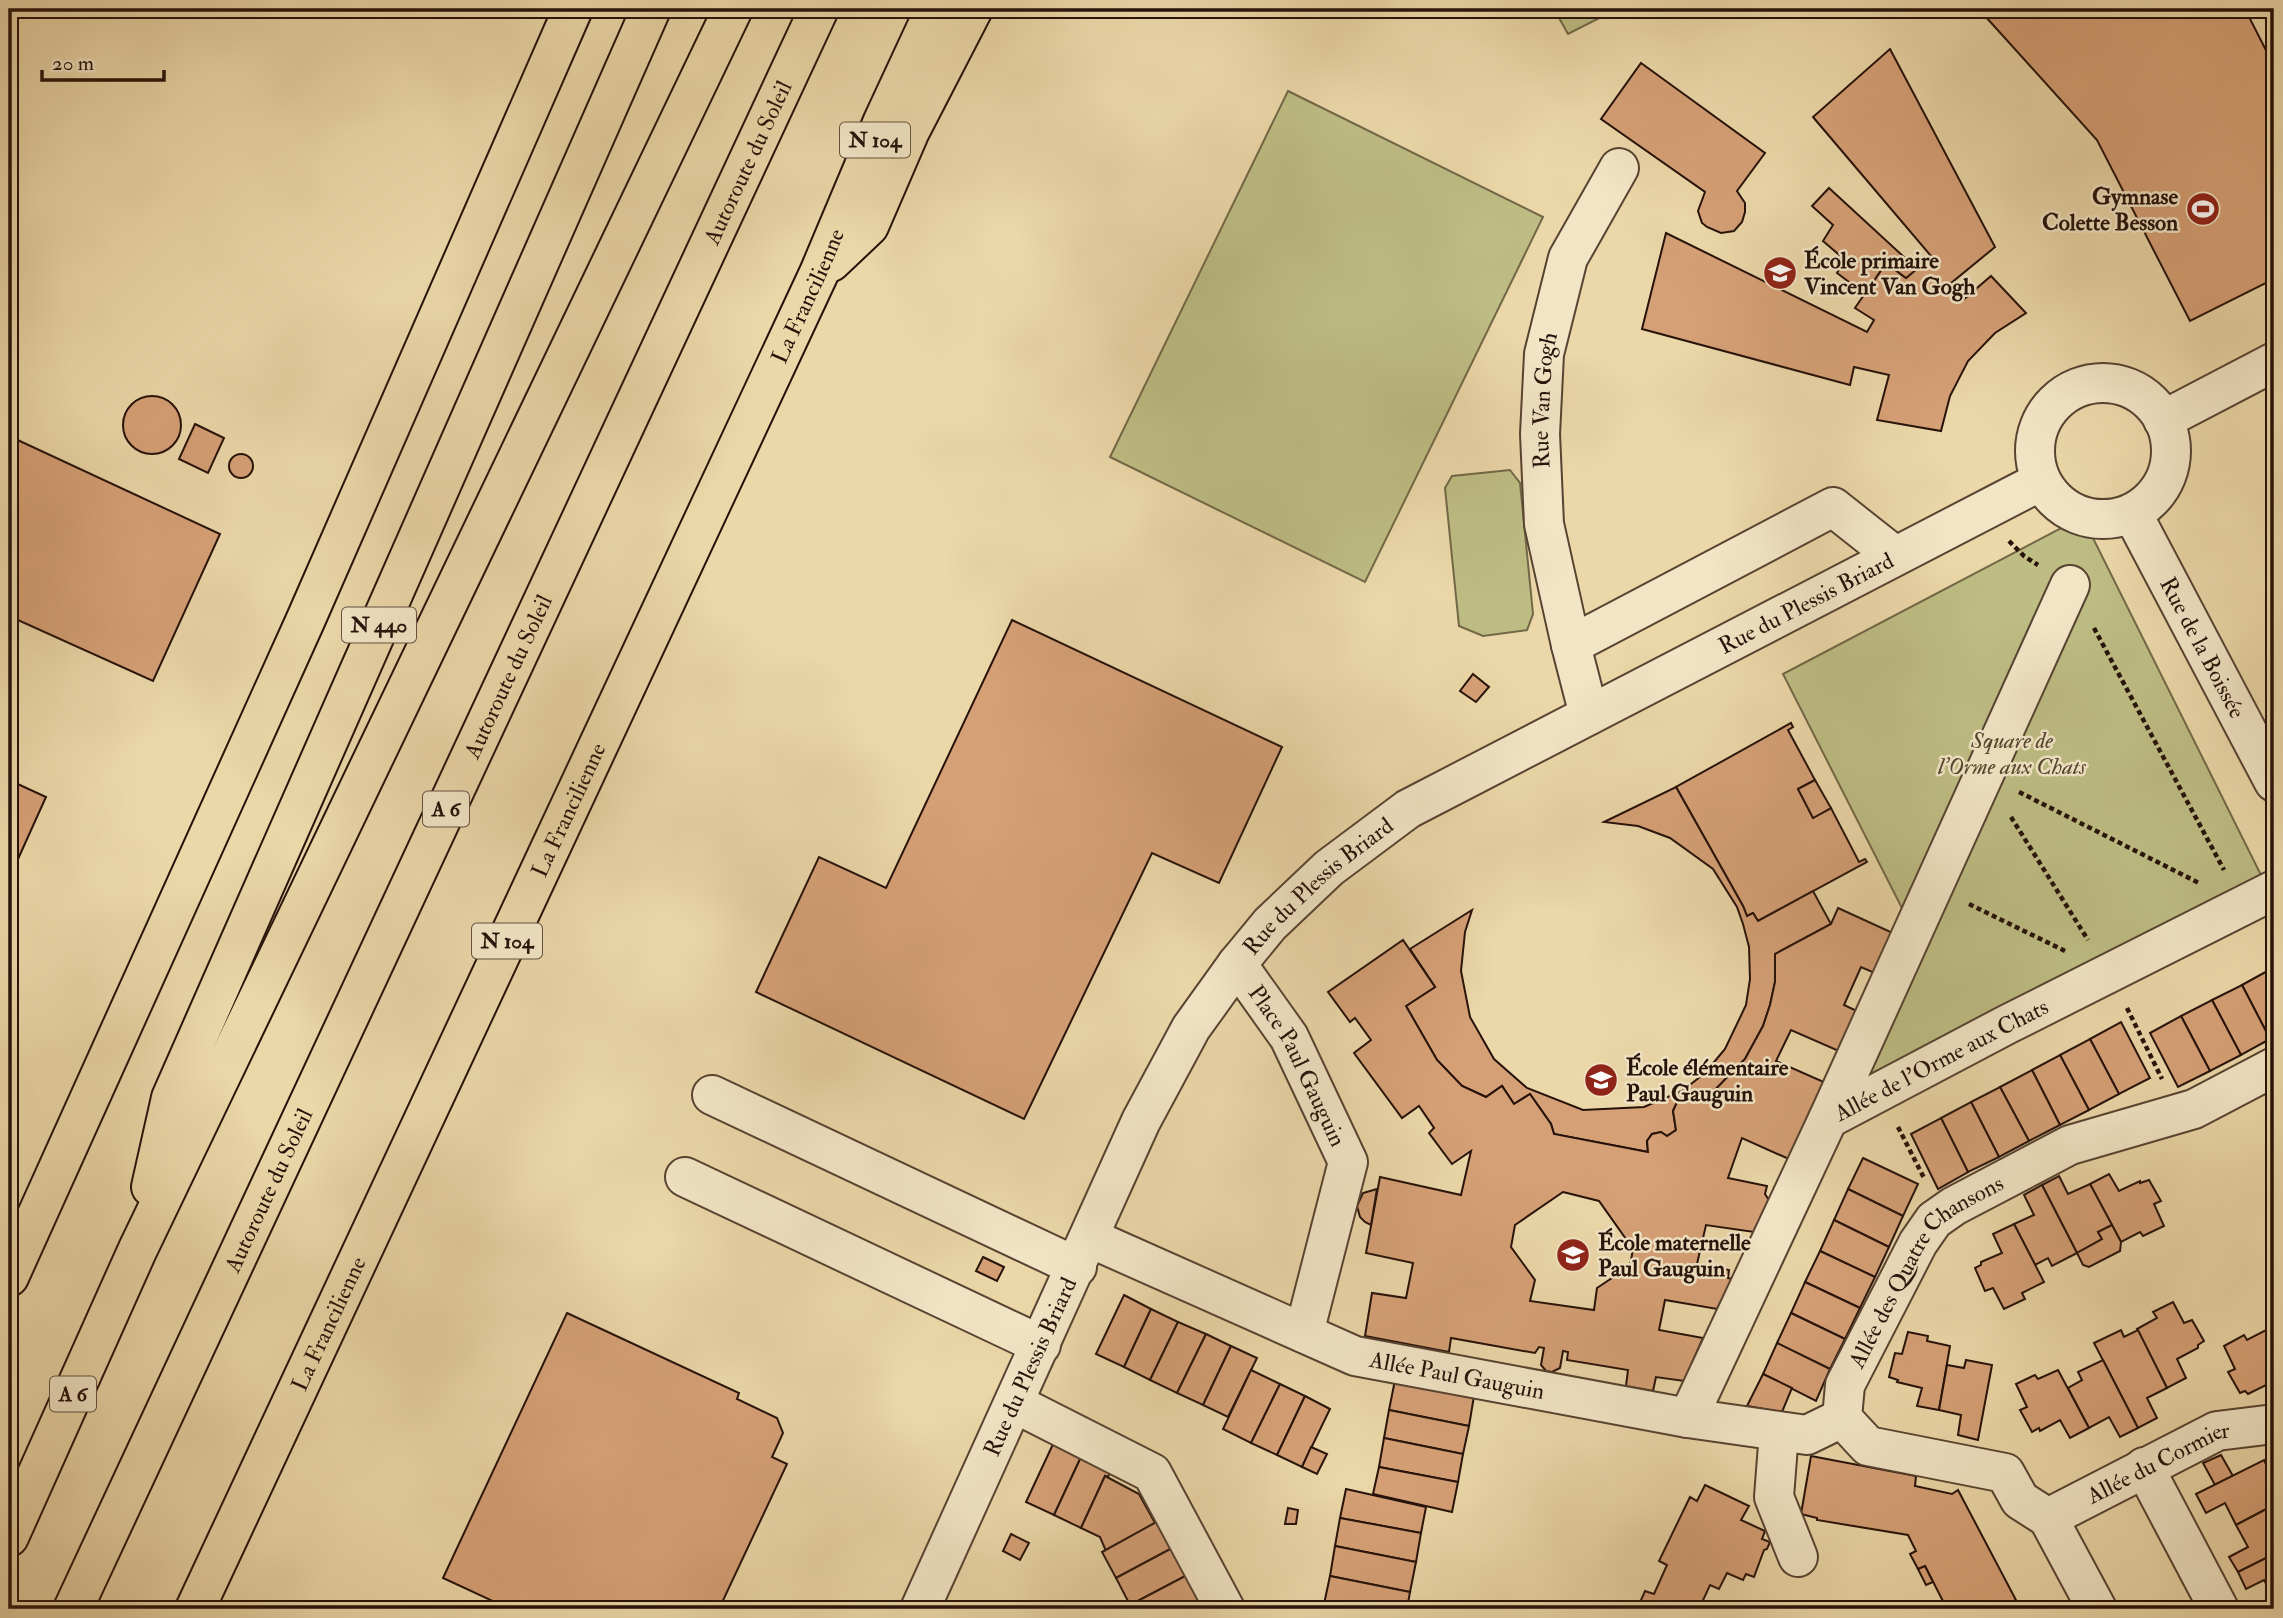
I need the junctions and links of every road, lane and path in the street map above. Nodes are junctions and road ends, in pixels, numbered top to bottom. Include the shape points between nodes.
1 (573, 9) edge
2 (651, 9) edge
3 (733, 9) edge
4 (819, 9) edge
5 (935, 9) edge
6 (973, 9) edge
7 (1619, 168) dead end
8 (819, 273) junction
9 (2274, 362) edge
10 (2164, 420) junction
11 (2041, 481) junction
12 (2132, 513) junction
13 (1895, 556) junction
14 (2070, 585) joint
15 (1571, 645) junction
16 (1589, 715) junction
17 (1984, 775) junction
18 (2274, 782) edge
19 (1934, 886) junction
20 (2259, 897) edge
21 (1237, 964) junction
22 (2109, 973) junction
23 (2274, 1067) edge
24 (1880, 1092) junction
25 (712, 1095) dead end
26 (2179, 1114) junction
27 (1828, 1119) junction
28 (685, 1177) dead end
29 (1942, 1215) junction
30 (138, 1251) junction
31 (1083, 1252) junction
32 (9, 1277) edge
33 (1304, 1333) junction
34 (1041, 1345) junction
35 (1014, 1403) junction
36 (1688, 1418) junction
37 (1842, 1418) junction
38 (2274, 1424) edge
39 (1779, 1432) junction
40 (2144, 1466) junction
41 (2048, 1518) junction
42 (9, 1538) edge
43 (1798, 1557) dead end
44 (73, 1609) edge
45 (195, 1609) edge
46 (920, 1609) edge
47 (1225, 1609) edge
48 (2097, 1609) edge
49 (2219, 1609) edge

1 - 32 highway via 306,619
2 - 30 highway, N 440 via 171,1098
3 - 30 highway, A 6
4 - 44 highway, Autoroute du Soleil / A 6
5 - 8 highway, La Francilienne / N 104
6 - 8 highway via 910,131 869,226
7 - 15 street, Rue Van Gogh via 1568,258 1544,354 1540,434 1544,524
8 - 45 highway, La Francilienne / N 104
9 - 10 street
10 - 11 street via 2149,401 2129,388 2106,383 2083,386 2062,396 2045,414 2036,435 2035,459
10 - 12 street via 2170,463 2150,501
11 - 12 street via 2064,508 2081,516 2107,519
11 - 13 street, Rue du Plessis Briard
12 - 18 street, Rue de la Boissée
13 - 15 street via 1833,506
13 - 16 street, Rue du Plessis Briard
14 - 17 street
14 - 20 path
15 - 16 street, Rue Van Gogh
16 - 21 street, Rue du Plessis Briard via 1408,809 1329,868 1270,924
17 - 19 street
17 - 20 path
17 - 22 path
19 - 22 path
19 - 27 street
20 - 22 street, Allée de l'Orme aux Chats
21 - 31 street, Rue du Plessis Briard via 1192,1028 1142,1121
21 - 33 street, Place Paul Gauguin via 1289,1037 1348,1162
22 - 24 street, Allée de l'Orme aux Chats
22 - 26 path
23 - 26 street, Allée des Quatre Chansons
24 - 27 street, Allée de l'Orme aux Chats
24 - 29 path
25 - 31 street, Allée Paul Gauguin
26 - 29 street, Allée des Quatre Chansons via 2070,1145
27 - 36 street, Allée de l'Orme aux Chats
28 - 34 street
29 - 37 street, Allée des Quatre Chansons via 1918,1243 1845,1385
30 - 42 highway, A 6
31 - 33 street, Allée Paul Gauguin
31 - 34 street, Rue du Plessis Briard
33 - 36 street, Allée Paul Gauguin via 1355,1356
34 - 35 street, Rue du Plessis Briard
35 - 46 street, Rue du Plessis Briard
35 - 47 street via 1152,1473
36 - 39 street, Allée Paul Gauguin
37 - 39 street, Allée Paul Gauguin via 1807,1435
37 - 41 street via 1868,1446 2005,1473 2020,1500
38 - 40 street, Allée du Cormier via 2217,1431
39 - 43 street via 1774,1497
40 - 41 street, Allée du Cormier
40 - 49 street
41 - 48 street

